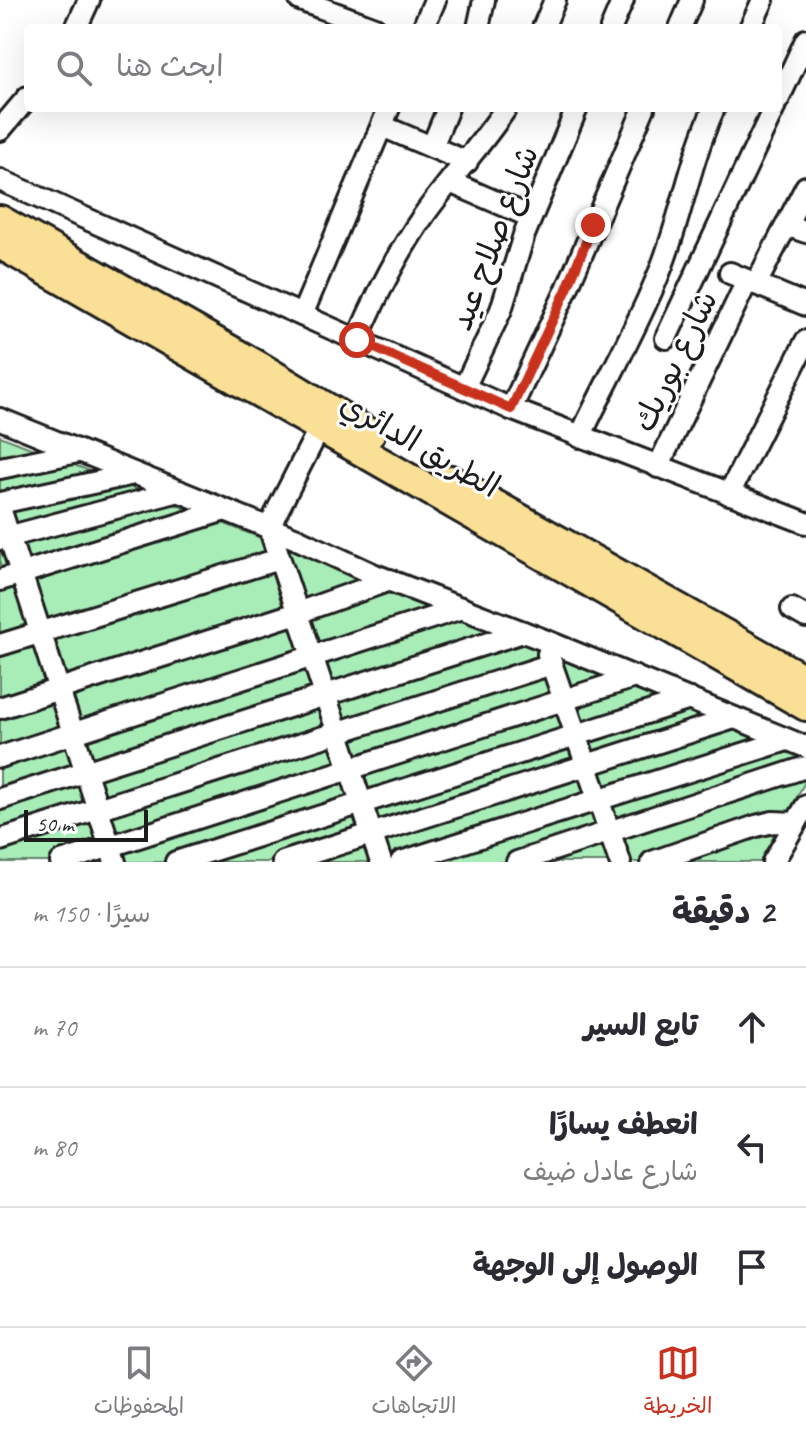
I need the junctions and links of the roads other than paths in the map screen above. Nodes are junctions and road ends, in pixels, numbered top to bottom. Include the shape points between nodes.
1 (89, 0) edge
2 (300, 0) edge
3 (435, 0) edge
4 (484, 0) edge
5 (555, 0) edge
6 (623, 0) edge
7 (692, 0) edge
8 (763, 0) edge
9 (78, 24) edge
10 (364, 24) edge
11 (425, 24) edge
12 (479, 24) edge
13 (545, 24) edge
14 (613, 24) edge
15 (682, 24) edge
16 (752, 24) edge
17 (806, 40) edge
18 (782, 91) edge
19 (24, 102) edge
20 (446, 112) edge
21 (503, 112) edge
22 (575, 112) edge
23 (642, 112) edge
24 (712, 112) edge
25 (772, 112) edge
26 (386, 117) edge
27 (0, 130) edge
28 (432, 147) junction
29 (467, 162) junction
30 (0, 180) edge
31 (450, 182) junction
32 (806, 187) edge
33 (531, 217) junction
34 (0, 220) edge
35 (796, 228) edge
36 (16, 245) edge
37 (744, 279) junction
38 (806, 305) edge
39 (302, 315) junction
40 (666, 338) dead end
41 (357, 340) junction
42 (806, 341) edge
43 (464, 388) junction
44 (511, 409) junction
45 (0, 419) edge
46 (320, 427) junction
47 (580, 437) junction
48 (78, 452) junction
49 (658, 467) junction
50 (0, 468) edge
51 (134, 474) junction
52 (179, 491) junction
53 (729, 494) junction
54 (0, 506) edge
55 (225, 510) junction
56 (806, 523) edge
57 (269, 527) junction
58 (4, 538) edge
59 (279, 559) junction
60 (21, 574) junction
61 (0, 580) edge
62 (390, 580) junction
63 (462, 608) junction
64 (297, 613) junction
65 (523, 632) junction
66 (39, 633) junction
67 (544, 640) junction
68 (0, 645) edge
69 (312, 658) junction
70 (552, 664) junction
71 (635, 677) junction
72 (806, 680) edge
73 (58, 690) junction
74 (325, 695) junction
75 (690, 699) junction
76 (564, 701) junction
77 (806, 706) edge
78 (0, 708) edge
79 (734, 718) junction
80 (337, 733) junction
81 (576, 734) junction
82 (73, 735) junction
83 (797, 744) edge
84 (0, 757) edge
85 (587, 766) junction
86 (806, 767) edge
87 (349, 768) junction
88 (85, 771) junction
89 (0, 799) edge
90 (598, 799) junction
91 (361, 802) junction
92 (97, 809) junction
93 (801, 815) edge
94 (371, 832) junction
95 (610, 833) junction
96 (0, 840) edge
97 (112, 854) edge
98 (61, 862) edge
99 (176, 862) edge
100 (283, 862) edge
101 (381, 862) edge
102 (401, 862) edge
103 (517, 862) edge
104 (620, 862) edge
105 (652, 862) edge
106 (773, 862) edge

1 - 9 street
2 - 10 street
3 - 11 street
4 - 12 street
5 - 13 street
6 - 14 street
7 - 15 street
8 - 16 street
17 - 18 street
19 - 27 street
20 - 28 street
21 - 29 street
22 - 33 street, شارع صلاح عيد
23 - 44 street
24 - 47 street via 659,274
25 - 40 street
26 - 28 street
26 - 39 street
28 - 29 street
29 - 31 street
30 - 39 street
31 - 33 street
31 - 41 street via 403,247
32 - 35 street, شارع بوريك
33 - 43 street, شارع صلاح عيد via 501,310
34 - 36 highway, الطريق الدائري
35 - 37 street, شارع بوريك
36 - 46 highway, الطريق الدائري
36 - 72 highway, الطريق الدائري via 260,367
37 - 38 street
37 - 49 street, شارع بوريك
39 - 41 street
41 - 43 street
42 - 53 street
43 - 44 street
44 - 47 street
45 - 48 street
46 - 57 street
46 - 77 highway, الطريق الدائري
47 - 49 street
48 - 50 street
48 - 51 street
49 - 53 street
51 - 52 street
51 - 54 street
52 - 55 street
52 - 58 street
53 - 56 street
54 - 58 street
55 - 57 street
55 - 60 street
57 - 59 street
57 - 62 street
58 - 60 street
59 - 64 street
59 - 66 street
60 - 61 street
60 - 66 street
62 - 63 street
62 - 64 street
63 - 65 street
63 - 69 street
64 - 69 street
64 - 73 street
65 - 67 street
65 - 74 street
66 - 68 street
66 - 73 street
67 - 70 street
67 - 71 street
69 - 74 street
69 - 82 street
70 - 76 street
70 - 80 street
71 - 75 street
71 - 76 street
73 - 78 street
73 - 82 street
74 - 80 street
74 - 88 street
75 - 79 street
75 - 81 street
76 - 81 street
76 - 87 street
79 - 83 street
79 - 85 street
80 - 87 street
80 - 92 street
81 - 85 street
81 - 91 street
82 - 84 street
82 - 88 street
83 - 90 street
85 - 90 street
85 - 94 street
86 - 95 street
87 - 91 street
87 - 97 street
88 - 89 street
88 - 92 street
90 - 95 street
90 - 102 street
91 - 94 street
91 - 99 street
92 - 96 street
92 - 97 street
93 - 105 street
93 - 106 street
94 - 100 street
94 - 101 street
95 - 103 street
95 - 104 street
97 - 98 street

